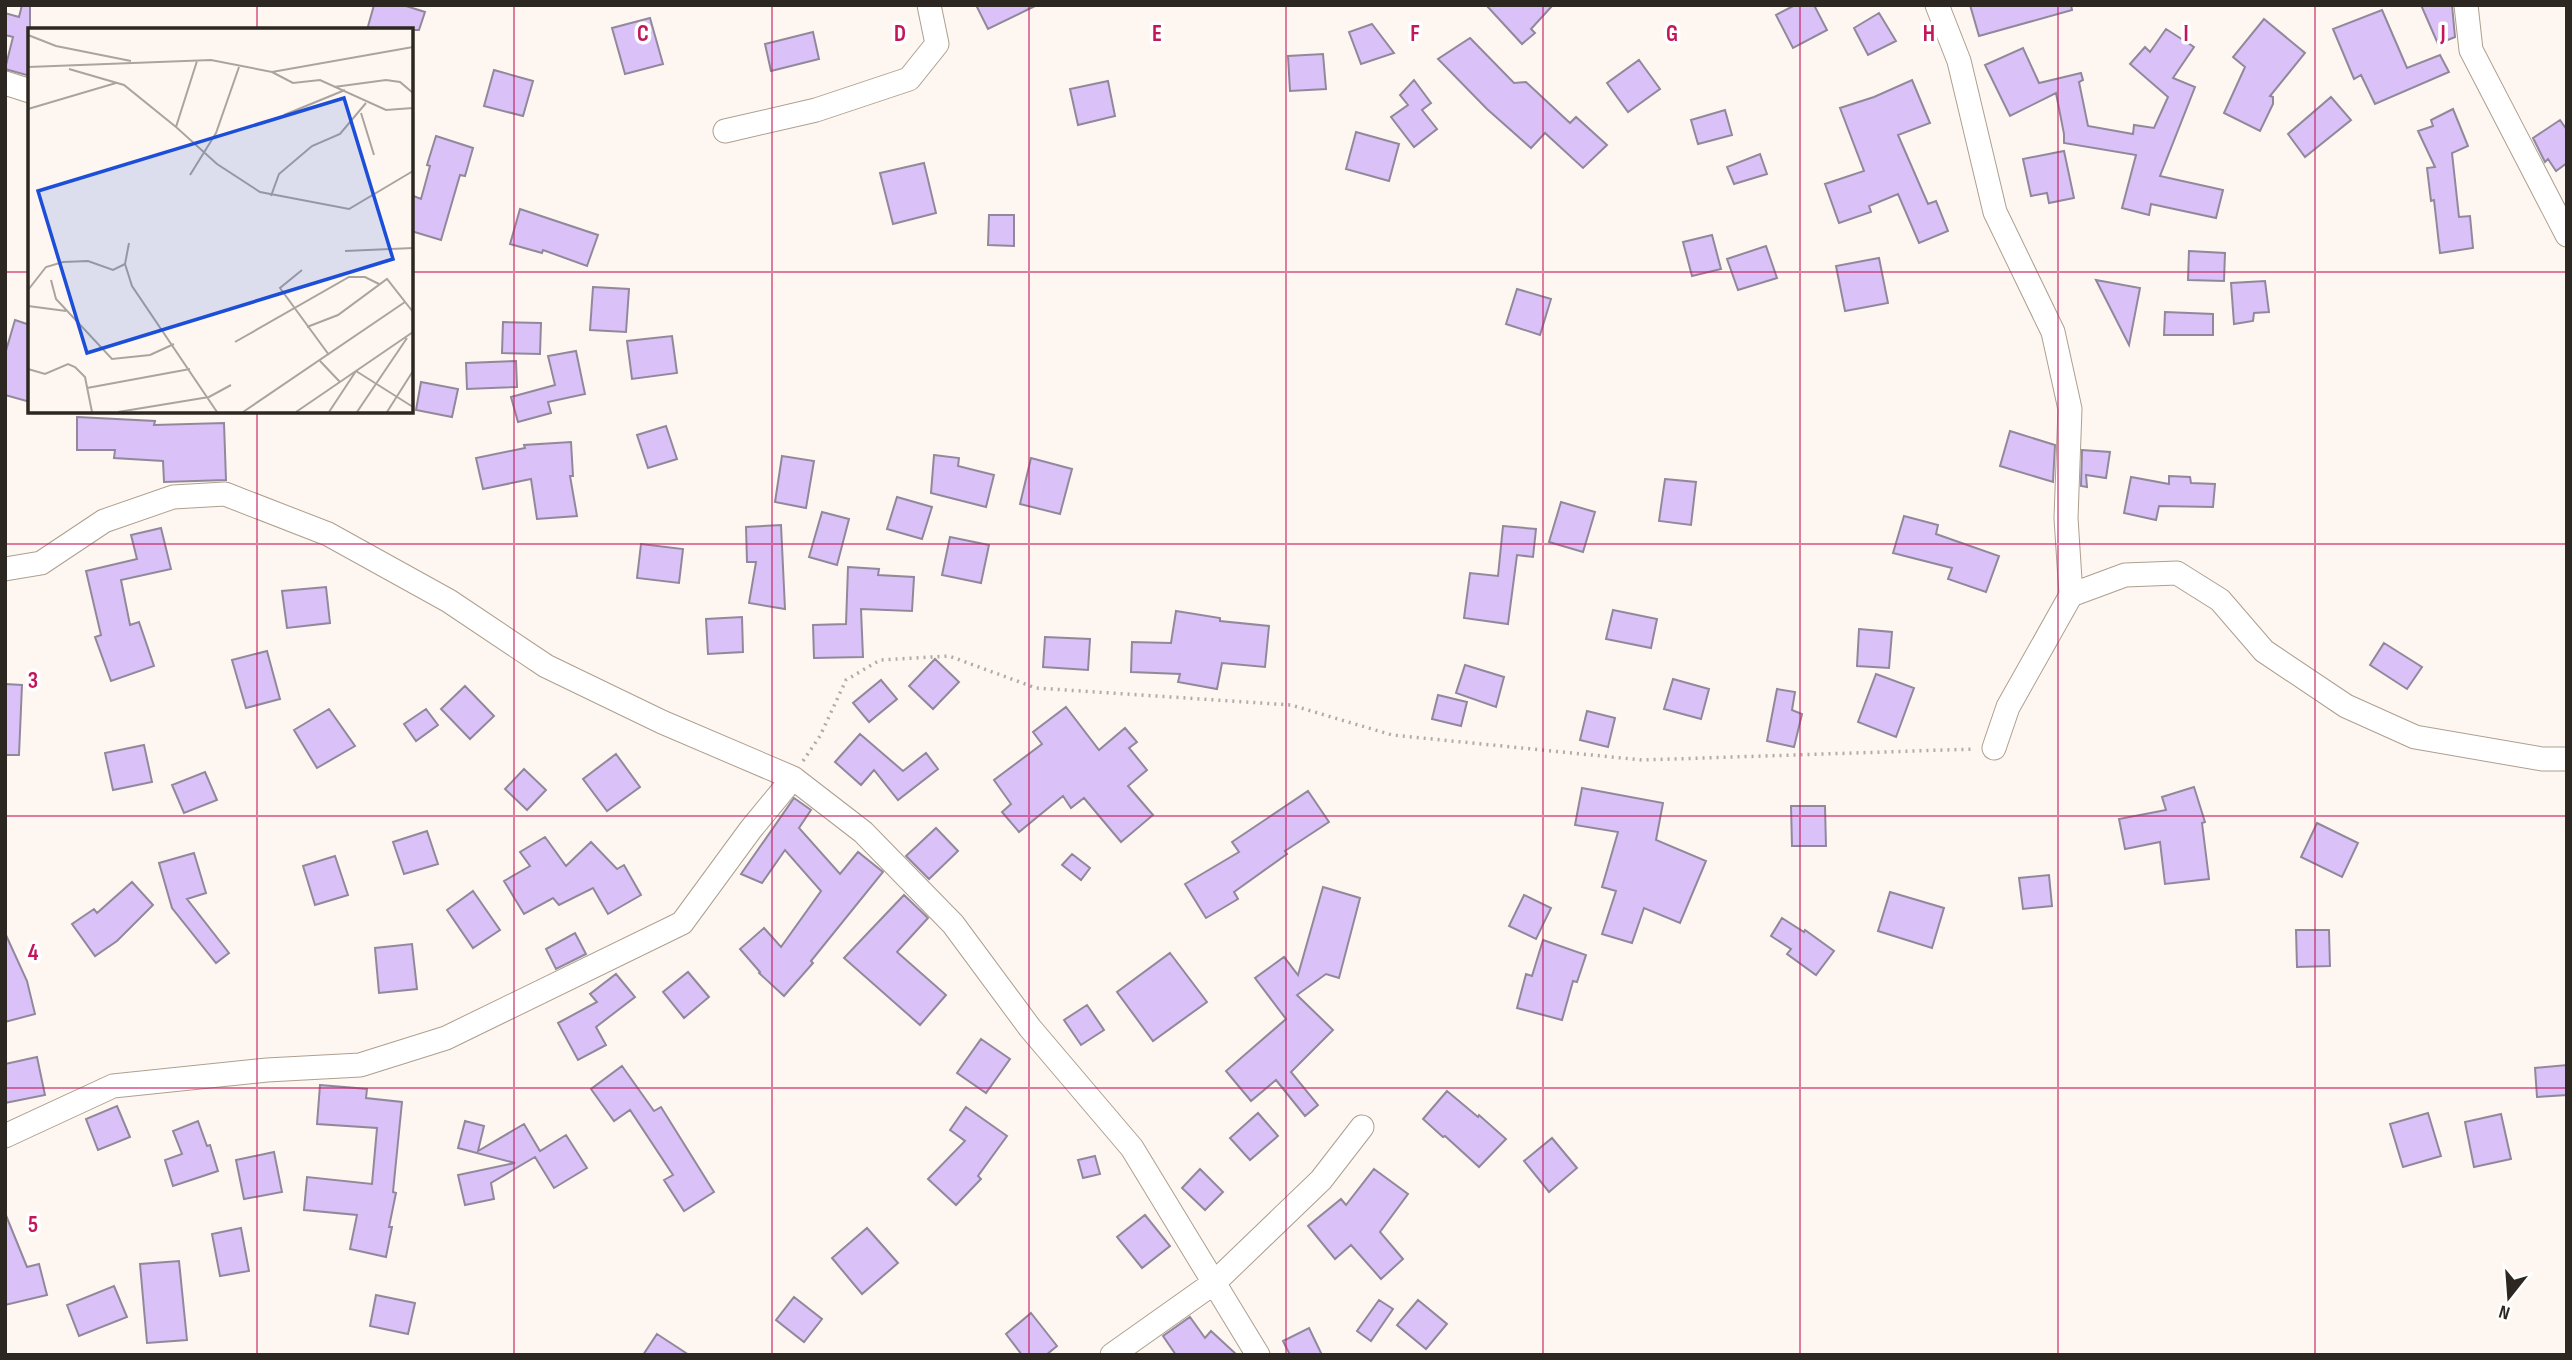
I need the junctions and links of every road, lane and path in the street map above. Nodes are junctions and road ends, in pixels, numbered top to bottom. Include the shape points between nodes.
1 (929, 5) edge
2 (1937, 5) edge
3 (2466, 5) edge
4 (5, 83) edge
5 (28, 90) edge
6 (725, 131) dead end
7 (2567, 235) edge
8 (5, 569) edge
9 (2071, 595) junction
10 (1994, 748) joint
11 (2567, 759) edge
12 (793, 778) junction
13 (1362, 1127) dead end
14 (5, 1136) edge
15 (1215, 1282) junction
16 (1112, 1355) edge
17 (1258, 1355) edge

1 - 6 street via 937,44 909,79 816,110
2 - 9 street via 1959,61 1995,212 2053,332 2070,409 2066,518
3 - 7 street via 2471,50
4 - 5 street
8 - 12 street via 41,563 104,520 173,497 225,494 328,534 449,601 546,666
9 - 10 street via 2008,707
9 - 11 street via 2125,575 2178,573 2220,600 2264,652 2346,706 2415,737 2542,759
10 - 12 path via 1642,760 1392,735 1291,705 1037,688 949,656 880,660 846,680 820,736
12 - 14 street via 682,923 446,1038 360,1065 113,1086
12 - 15 street via 863,832 953,924 1030,1028 1132,1148
13 - 15 street via 1321,1180
15 - 16 street
15 - 17 street

